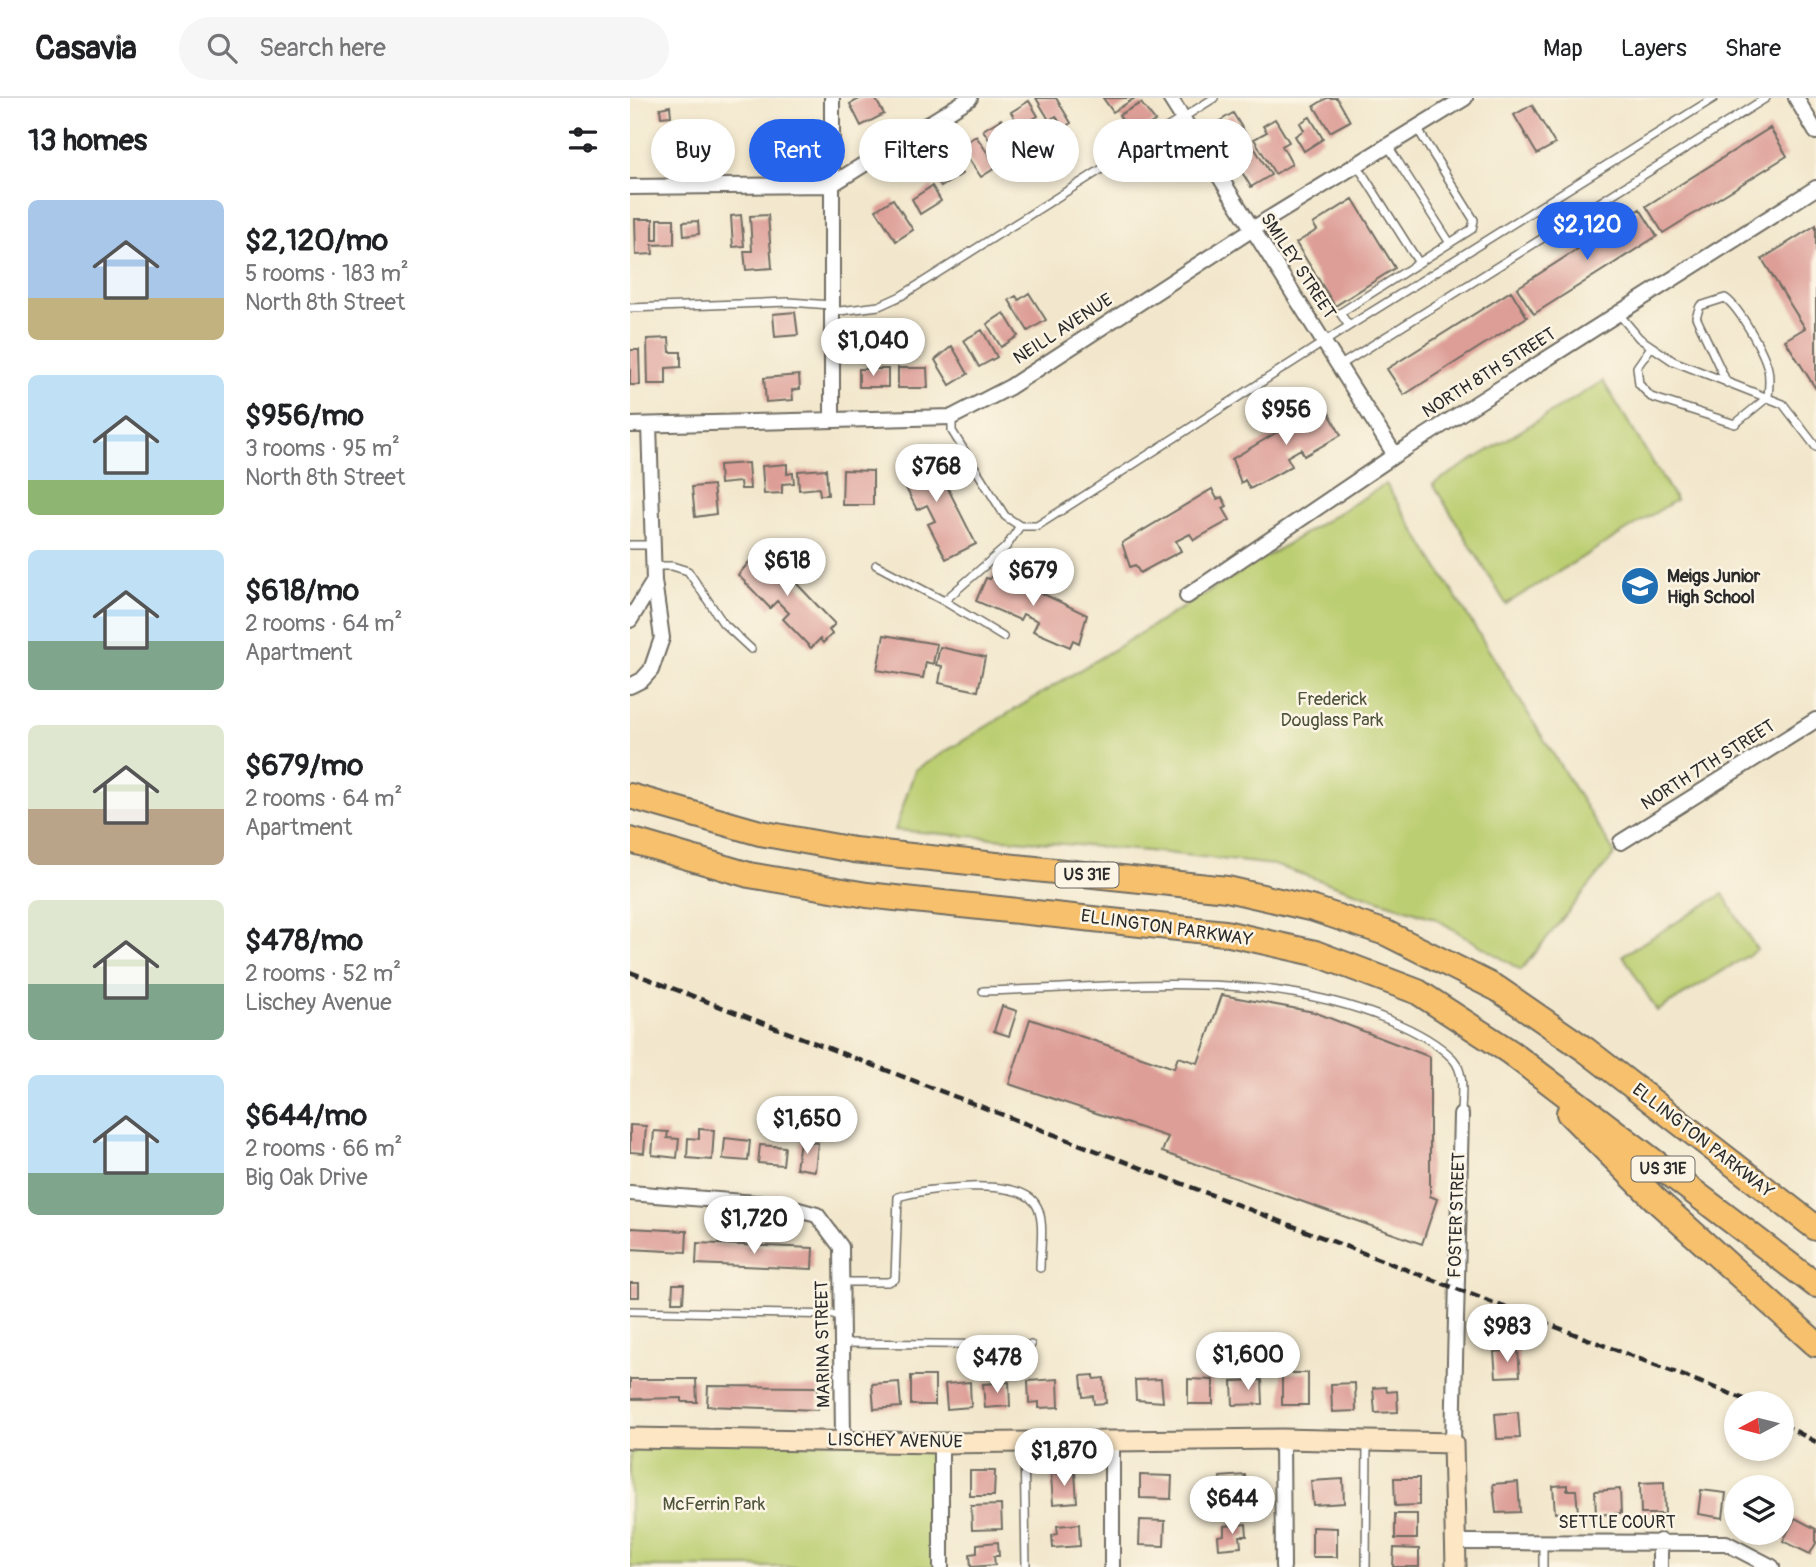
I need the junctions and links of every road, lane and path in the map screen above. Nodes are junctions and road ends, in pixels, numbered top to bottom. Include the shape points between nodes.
1 (832, 98) edge
2 (970, 98) edge
3 (1170, 98) edge
4 (1213, 98) edge
5 (1465, 98) edge
6 (1714, 98) edge
7 (1766, 98) edge
8 (1796, 98) edge
9 (1182, 117) junction
10 (1418, 128) junction
11 (1816, 132) edge
12 (1388, 146) junction
13 (1357, 165) junction
14 (831, 185) junction
15 (630, 187) edge
16 (1816, 188) edge
17 (1252, 230) junction
18 (1450, 243) junction
19 (1419, 263) junction
20 (630, 307) edge
21 (831, 308) junction
22 (1619, 313) junction
23 (1349, 326) junction
24 (1323, 340) junction
25 (1651, 346) junction
26 (1339, 366) junction
27 (1727, 383) junction
28 (1768, 397) junction
29 (952, 416) junction
30 (832, 420) junction
31 (630, 425) edge
32 (649, 425) junction
33 (1816, 447) edge
34 (1395, 455) junction
35 (1020, 526) junction
36 (630, 545) edge
37 (653, 545) junction
38 (876, 565) dead end
39 (654, 573) junction
40 (1186, 596) dead end
41 (944, 601) junction
42 (630, 620) edge
43 (1003, 637) dead end
44 (751, 649) dead end
45 (630, 686) edge
46 (1816, 720) edge
47 (630, 796) edge
48 (630, 840) edge
49 (1620, 842) dead end
50 (984, 991) dead end
51 (1510, 1052) junction
52 (1461, 1115) joint
53 (1704, 1144) junction
54 (630, 1193) edge
55 (1816, 1209) edge
56 (1816, 1228) edge
57 (1040, 1268) dead end
58 (841, 1282) junction
59 (1816, 1285) edge
60 (630, 1311) edge
61 (842, 1315) junction
62 (842, 1343) junction
63 (1031, 1345) dead end
64 (1816, 1345) edge
65 (630, 1438) edge
66 (844, 1439) junction
67 (1282, 1439) junction
68 (1367, 1441) junction
69 (941, 1443) junction
70 (1024, 1443) junction
71 (1112, 1443) junction
72 (1454, 1443) junction
73 (1544, 1541) junction
74 (1660, 1541) junction
75 (1456, 1542) junction
76 (941, 1567) edge
77 (1026, 1567) edge
78 (1112, 1567) edge
79 (1283, 1567) edge
80 (1366, 1567) edge
81 (1456, 1567) edge
82 (1543, 1567) edge
83 (1660, 1567) edge
84 (1772, 1567) edge

1 - 14 street
2 - 14 street
3 - 9 street, SMILEY STREET
4 - 9 lane
5 - 10 street, NEILL AVENUE
6 - 23 lane
7 - 26 lane
8 - 11 street
9 - 17 street, SMILEY STREET
9 - 21 lane via 901,296 879,306
10 - 12 street, NEILL AVENUE
10 - 18 lane via 1474,220 1472,229
12 - 13 street, NEILL AVENUE
12 - 18 lane
13 - 17 street, NEILL AVENUE
13 - 19 lane
14 - 15 street
14 - 21 street
16 - 22 street, NORTH 8TH STREET
17 - 24 street, SMILEY STREET
17 - 29 street, NEILL AVENUE via 1010,387
18 - 19 lane
19 - 23 lane via 1340,313
20 - 21 lane via 789,302
21 - 30 street
22 - 25 lane
22 - 34 street, NORTH 8TH STREET
23 - 24 lane
24 - 26 street, SMILEY STREET
24 - 35 lane via 1037,526
25 - 27 lane via 1673,361
25 - 28 lane via 1637,367 1639,384 1651,397 1735,424
26 - 34 street, SMILEY STREET
27 - 28 lane
27 - 28 lane via 1696,317 1700,306 1719,298 1737,310 1764,357
28 - 33 lane via 1783,404
29 - 30 street, NEILL AVENUE
29 - 35 lane via 952,431 1005,516
30 - 32 street, NEILL AVENUE
31 - 32 street, NEILL AVENUE
32 - 37 street
34 - 40 street, NORTH 8TH STREET
35 - 41 lane via 1006,547
36 - 37 lane
37 - 39 street
38 - 41 lane
39 - 42 street
39 - 44 lane via 671,566 688,571 723,623
39 - 45 street via 662,638 651,670
41 - 43 lane
46 - 49 street, NORTH 7TH STREET
47 - 53 highway, ELLINGTON PARKWAY / US 31E via 761,833 854,850 1227,889 1314,908 1386,933 1498,989 1586,1050
48 - 51 highway, ELLINGTON PARKWAY / US 31E via 749,875 867,895 1224,933 1315,953 1418,992
50 - 52 lane via 1209,984 1292,993 1367,1010 1415,1031 1454,1059 1462,1079
51 - 59 highway, ELLINGTON PARKWAY / US 31E
51 - 64 highway via 1655,1199
52 - 72 street, FOSTER STREET
53 - 55 highway
53 - 56 highway, ELLINGTON PARKWAY / US 31E
54 - 58 street, MARINA STREET via 780,1205 817,1214 841,1247
57 - 58 lane via 1040,1214 1031,1198 996,1187 938,1189 898,1197 895,1279
58 - 61 street, MARINA STREET
60 - 61 lane
61 - 62 street, MARINA STREET
62 - 63 lane
62 - 66 street, MARINA STREET
65 - 66 street, LISCHEY AVENUE
66 - 69 street, LISCHEY AVENUE
67 - 68 street, LISCHEY AVENUE
67 - 71 street, LISCHEY AVENUE
67 - 79 street
68 - 72 street, LISCHEY AVENUE
68 - 80 lane
69 - 70 street, LISCHEY AVENUE
69 - 76 street
70 - 71 street, LISCHEY AVENUE
70 - 77 lane
71 - 78 street
72 - 75 street, FOSTER STREET
73 - 74 street, SETTLE COURT
73 - 75 street, SETTLE COURT
73 - 82 lane
74 - 83 street
74 - 84 street, SETTLE COURT via 1726,1543
75 - 81 street, FOSTER STREET

